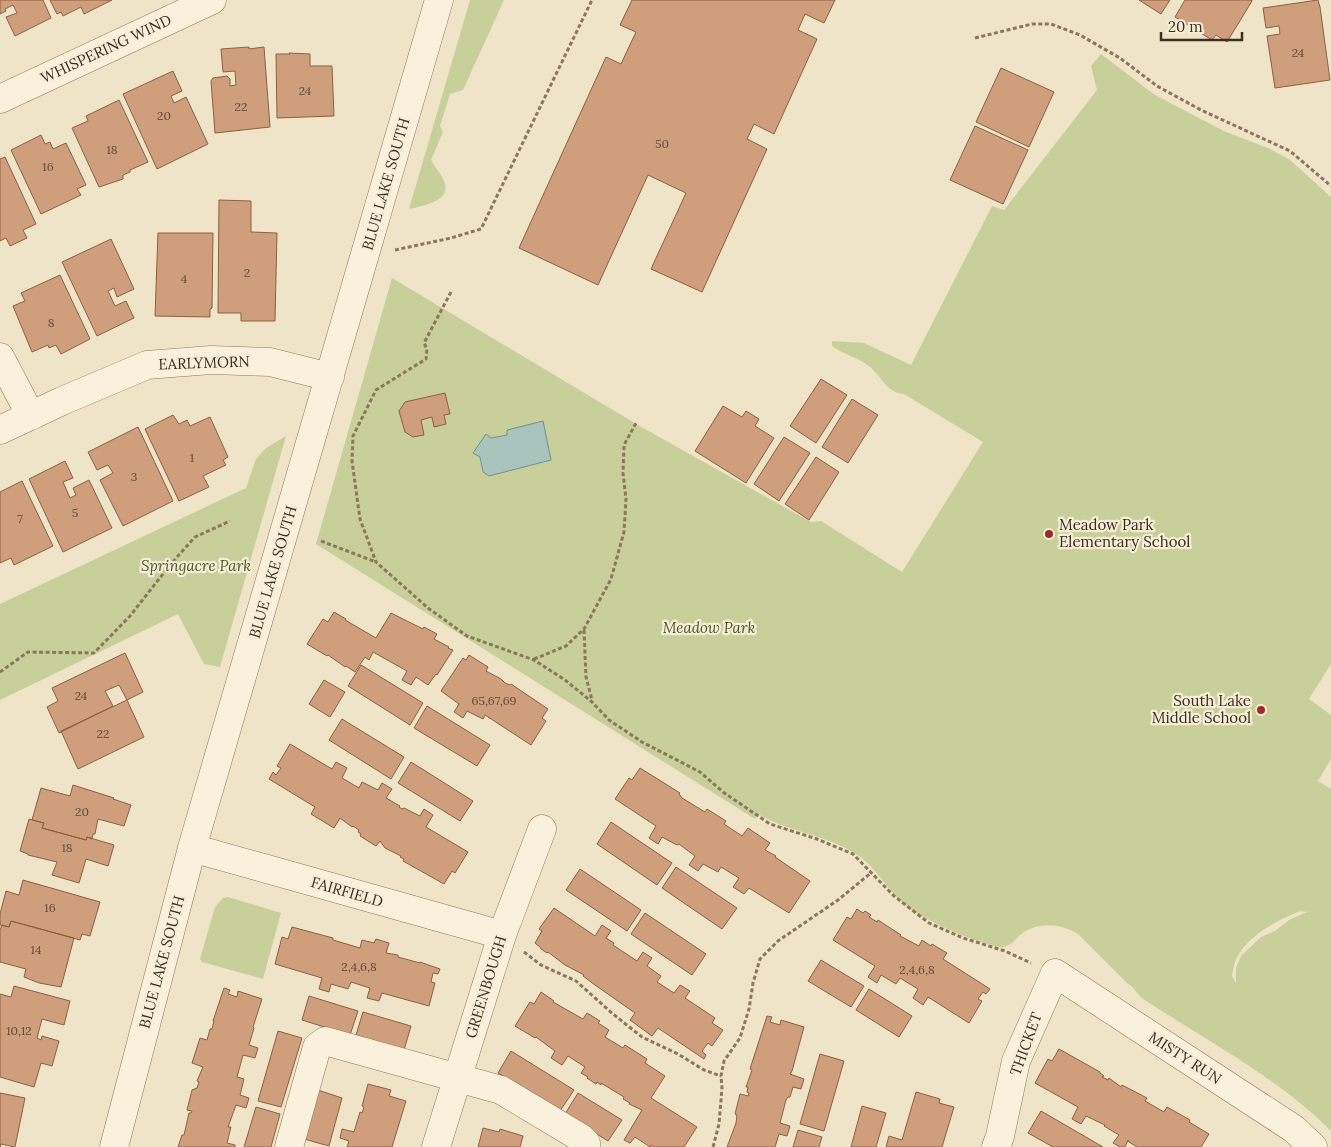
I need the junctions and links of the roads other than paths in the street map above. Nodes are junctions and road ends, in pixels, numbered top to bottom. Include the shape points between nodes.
1 (212, 0) edge
2 (439, 0) edge
3 (0, 99) edge
4 (0, 357) edge
5 (330, 377) junction
6 (31, 416) junction
7 (0, 430) edge
8 (542, 829) dead end
9 (192, 848) junction
10 (502, 935) junction
11 (1055, 973) joint
12 (458, 1078) junction
13 (114, 1147) edge
14 (289, 1147) edge
15 (436, 1147) edge
16 (586, 1147) edge
17 (996, 1147) edge
18 (1313, 1147) edge

1 - 3 street, WHISPERING WIND
2 - 5 street, BLUE LAKE SOUTH
4 - 6 street
5 - 6 street, EARLYMORN via 270,362 212,360 147,365
5 - 9 street, BLUE LAKE SOUTH
6 - 7 street, EARLYMORN
8 - 10 street, GREENBOUGH
9 - 10 street, FAIRFIELD
9 - 13 street, BLUE LAKE SOUTH
10 - 12 street, GREENBOUGH
11 - 17 street, THICKET via 1016,1061
11 - 18 street, MISTY RUN via 1294,1129
12 - 14 street via 325,1041 318,1047
12 - 15 street, GREENBOUGH
12 - 16 street via 501,1090 581,1138

